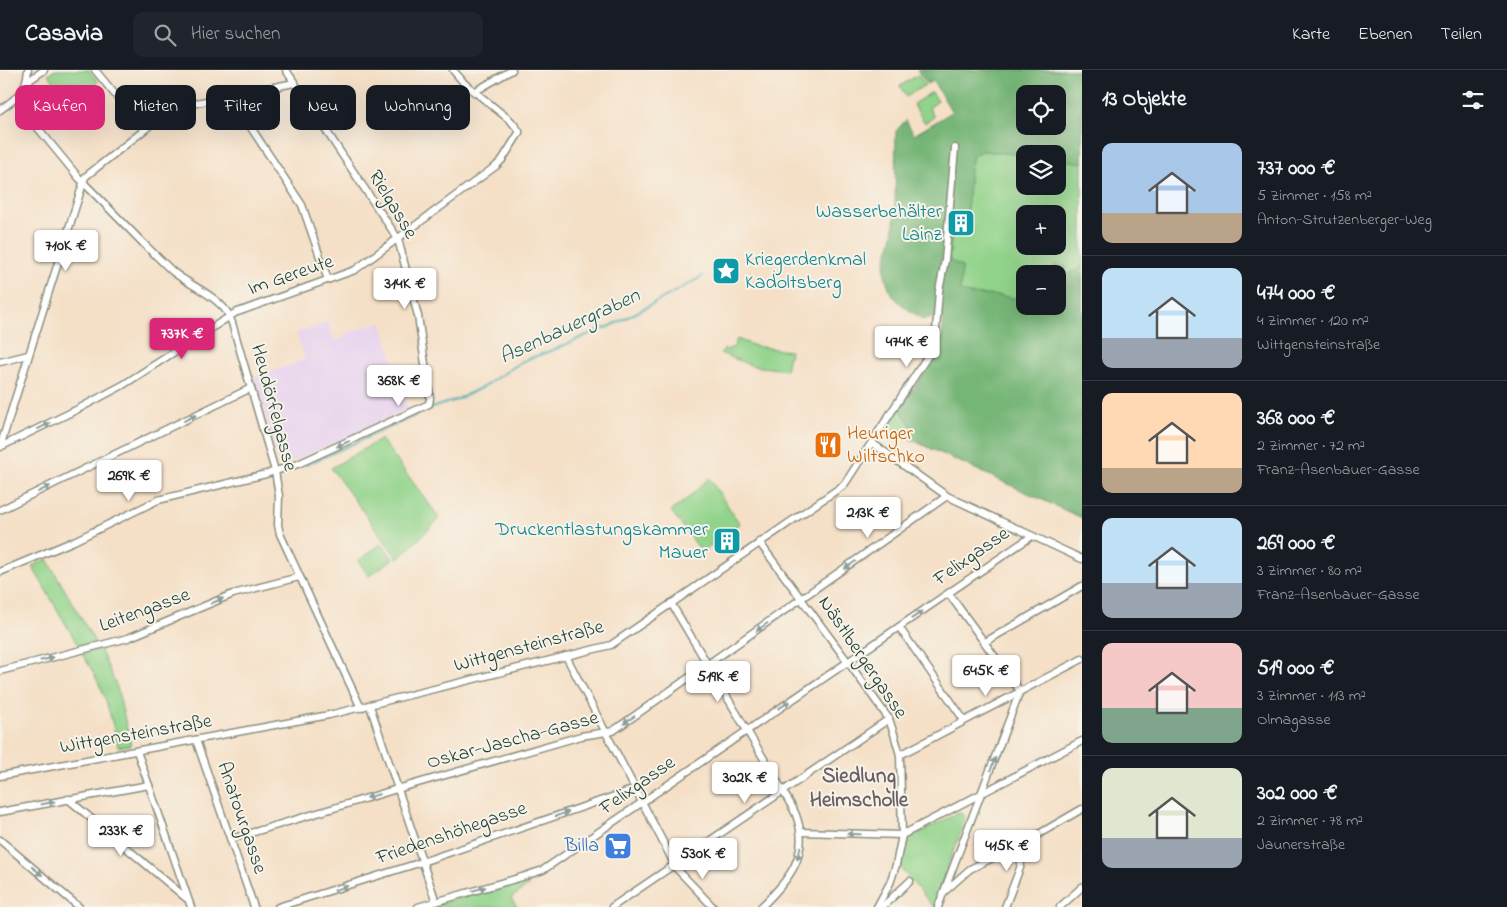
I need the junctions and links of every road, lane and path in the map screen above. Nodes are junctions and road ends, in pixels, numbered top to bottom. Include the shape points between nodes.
1 (28, 70) edge
2 (44, 70) edge
3 (95, 70) edge
4 (286, 70) edge
5 (452, 70) edge
6 (512, 70) edge
7 (27, 82) junction
8 (294, 83) junction
9 (25, 85) edge
10 (280, 86) edge
11 (474, 92) junction
12 (115, 94) edge
13 (15, 99) edge
14 (0, 110) edge
15 (40, 130) edge
16 (144, 130) edge
17 (252, 130) edge
18 (956, 148) dead end
19 (83, 182) junction
20 (398, 239) junction
21 (328, 280) junction
22 (229, 317) junction
23 (28, 355) junction
24 (0, 362) edge
25 (251, 388) junction
26 (872, 443) junction
27 (0, 447) edge
28 (275, 472) junction
29 (947, 496) junction
30 (0, 510) edge
31 (1032, 536) junction
32 (759, 542) junction
33 (1082, 559) edge
34 (0, 572) edge
35 (299, 577) junction
36 (1082, 586) edge
37 (949, 594) junction
38 (802, 599) junction
39 (671, 603) junction
40 (899, 627) junction
41 (985, 642) junction
42 (566, 656) junction
43 (1082, 659) edge
44 (848, 662) junction
45 (707, 665) junction
46 (0, 671) edge
47 (1020, 692) junction
48 (370, 706) junction
49 (361, 708) junction
50 (888, 719) junction
51 (964, 720) junction
52 (747, 730) junction
53 (606, 732) junction
54 (196, 740) junction
55 (1082, 741) edge
56 (137, 751) junction
57 (900, 754) junction
58 (0, 776) edge
59 (149, 785) junction
60 (398, 788) junction
61 (635, 789) junction
62 (783, 791) junction
63 (981, 795) junction
64 (68, 799) junction
65 (643, 803) junction
66 (1082, 809) edge
67 (0, 812) edge
68 (800, 832) junction
69 (902, 835) junction
70 (231, 839) junction
71 (0, 840) edge
72 (1025, 842) junction
73 (422, 862) junction
74 (675, 865) junction
75 (910, 881) dead end
76 (1082, 887) edge
77 (943, 892) junction
78 (188, 899) junction
79 (436, 902) junction
80 (79, 907) edge
81 (191, 907) edge
82 (254, 907) edge
83 (278, 907) edge
84 (418, 907) edge
85 (612, 907) edge
86 (714, 907) edge
87 (761, 907) edge
88 (877, 907) edge
89 (882, 907) edge
90 (938, 907) edge
91 (1005, 907) edge
92 (1060, 907) edge

1 - 7 street
2 - 7 street
3 - 12 street
4 - 8 street, Rielgasse
5 - 11 street
6 - 11 street
7 - 9 street
8 - 10 street
8 - 20 street, Rielgasse
11 - 20 street, Im Gereute via 511,121 519,134 500,163
13 - 14 street
15 - 19 street, Heudörfelgasse
16 - 19 street via 85,177
17 - 21 street via 302,205
18 - 26 street, Wittgensteinstraße via 933,343
19 - 22 street, Heudörfelgasse via 172,271 215,300
19 - 23 street
20 - 21 street, Im Gereute via 355,270
20 -> 28 street, Rielgasse via 418,316 429,404
21 - 22 street, Im Gereute
22 - 25 street, Heudörfelgasse
27 -> 22 street, Im Gereute via 123,385
23 - 24 street
23 - 27 street
25 - 28 street, Heudörfelgasse
30 -> 25 street
26 - 29 street
26 - 32 street, Wittgensteinstraße via 844,485
28 - 34 street via 158,500
28 - 35 street, Heudörfelgasse via 279,496 278,530
29 - 31 street
29 -> 38 street, Oskar-Jascha-Gasse
31 - 33 street
31 - 37 street, Felixgasse
32 - 38 street, Nästlbergergasse
32 - 39 street, Wittgensteinstraße
46 -> 35 street, Leitengasse via 128,638 233,594
35 - 49 street, Heudörfelgasse
36 - 41 street
40 -> 37 street, Felixgasse
37 - 41 street
38 - 44 street, Nästlbergergasse
38 -> 45 street, Oskar-Jascha-Gasse
39 - 42 street, Wittgensteinstraße via 611,645
39 - 45 street
40 - 44 street, Felixgasse
40 - 51 street
41 - 47 street
42 - 48 street, Wittgensteinstraße
42 - 53 street
43 - 47 street
44 - 50 street, Nästlbergergasse
52 -> 44 street, Felixgasse
45 - 52 street
45 -> 53 street, Oskar-Jascha-Gasse via 612,732
47 - 51 street
63 -> 47 street
48 - 49 street, Wittgensteinstraße
48 - 60 street
49 - 54 street, Wittgensteinstraße
50 - 57 street, Nästlbergergasse
50 - 62 street
51 - 57 street
52 - 62 street
52 - 65 street, Felixgasse
53 - 60 street, Oskar-Jascha-Gasse via 581,736
53 - 61 street
54 - 56 street, Wittgensteinstraße
54 - 70 street, Anatourgasse
55 - 63 street
56 - 58 street, Wittgensteinstraße
56 - 59 street
57 - 69 street, Nästlbergergasse
59 - 64 street
59 - 78 street
60 -> 70 street, Oskar-Jascha-Gasse
60 - 73 street
61 - 65 street
73 -> 61 street, Friedenshöhegasse
62 - 68 street via 796,815
62 - 74 street
63 - 69 street
63 - 77 street
67 -> 64 street
64 - 78 street
65 - 74 street
79 -> 65 street, Felixgasse via 543,870
66 - 72 street
69 -> 68 street
68 -> 87 street via 801,846 790,875
69 - 88 street, Nästlbergergasse via 896,865
70 - 82 street, Anatourgasse
71 -> 80 street
72 - 77 street via 970,869
72 - 91 street via 1020,868
73 - 79 street
83 -> 73 street, Friedenshöhegasse
74 - 85 street
74 - 86 street
75 - 89 street
76 - 92 street
77 - 90 street
78 - 81 street
79 - 84 street, Felixgasse

